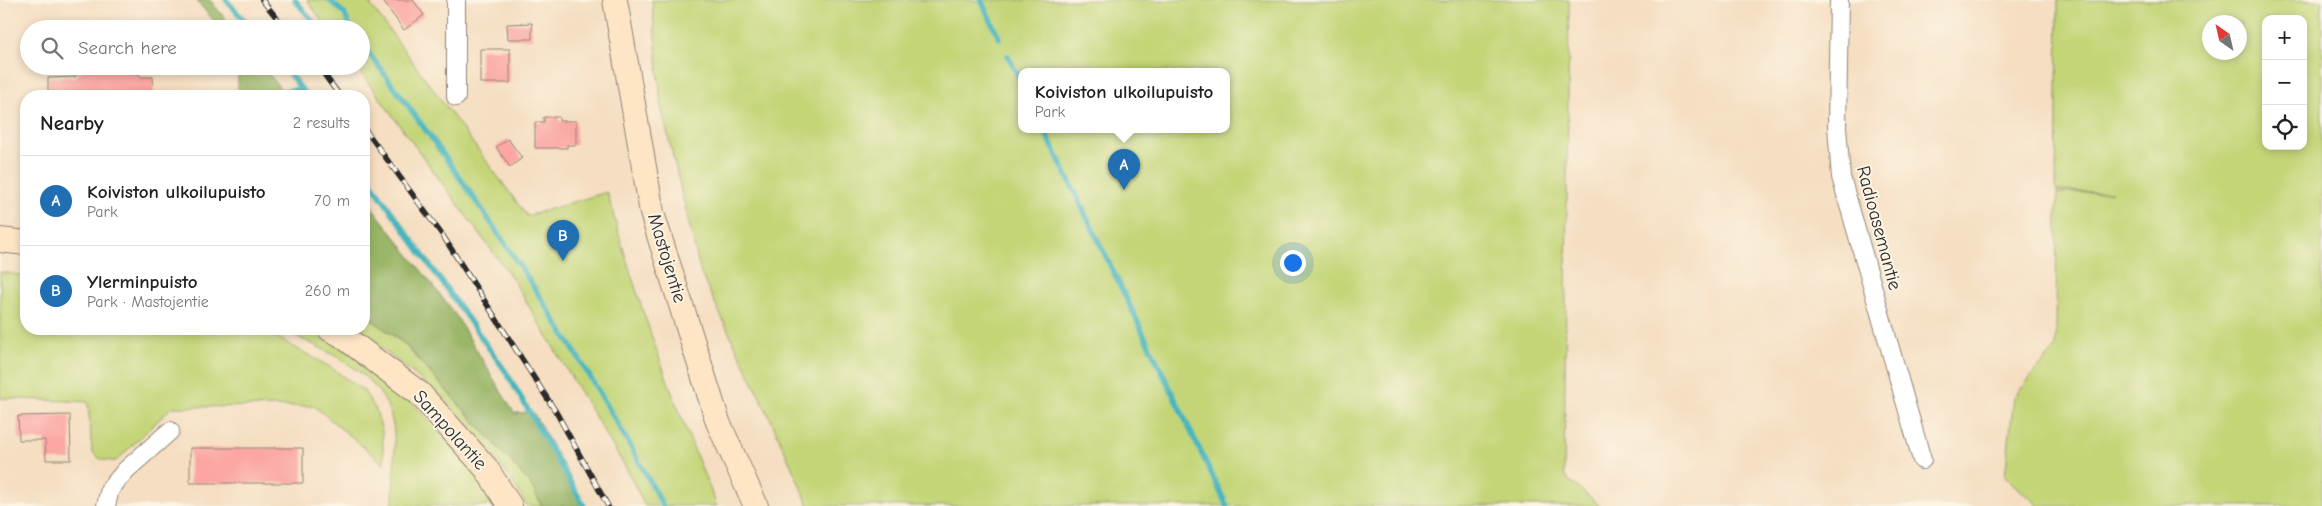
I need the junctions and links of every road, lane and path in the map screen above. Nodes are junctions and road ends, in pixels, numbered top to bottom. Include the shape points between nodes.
1 (456, 0) edge
2 (615, 0) edge
3 (1839, 0) edge
4 (456, 97) dead end
5 (0, 240) edge
6 (20, 243) edge
7 (341, 335) edge
8 (170, 431) dead end
9 (1922, 460) dead end
10 (106, 506) edge
11 (510, 506) edge
12 (756, 506) edge

1 - 4 street
2 - 12 main road, Mastojentie via 652,213 718,422
3 - 9 street, Radioasemantie via 1837,127 1841,178
5 - 6 main road
7 - 11 main road, Sampolantie via 420,394 486,468
8 - 10 street via 110,488

